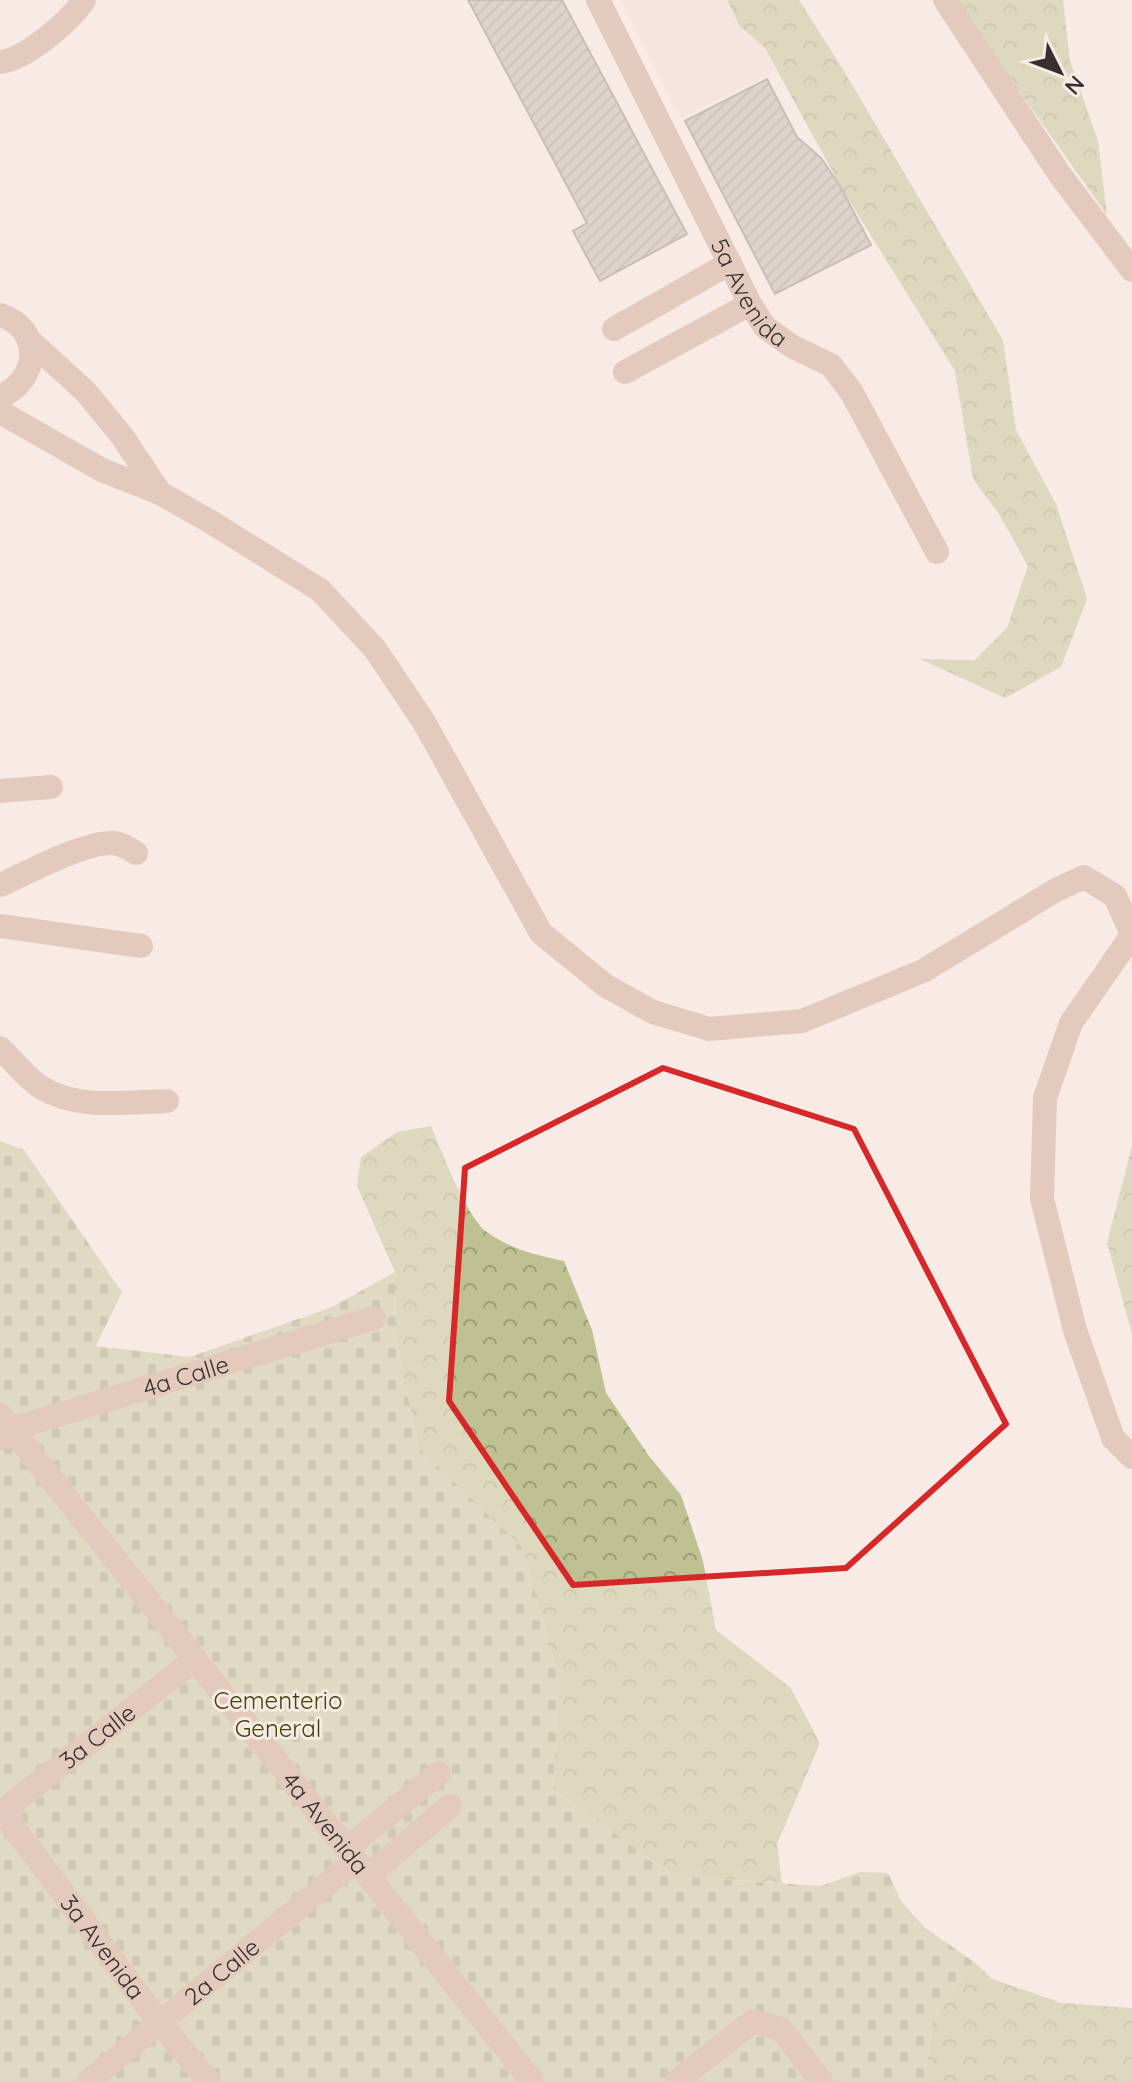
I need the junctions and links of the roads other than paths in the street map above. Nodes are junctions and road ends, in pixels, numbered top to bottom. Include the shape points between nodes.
1 (84, 0) edge
2 (598, 0) edge
3 (945, 0) edge
4 (0, 62) edge
5 (730, 263) junction
6 (1132, 270) edge
7 (750, 304) junction
8 (0, 315) edge
9 (614, 329) dead end
10 (29, 340) junction
11 (625, 372) dead end
12 (0, 397) edge
13 (0, 412) edge
14 (160, 493) junction
15 (937, 552) dead end
16 (51, 787) dead end
17 (0, 791) edge
18 (136, 853) dead end
19 (0, 885) edge
20 (0, 926) edge
21 (1132, 935) edge
22 (141, 946) dead end
23 (0, 1048) edge
24 (167, 1101) dead end
25 (374, 1318) dead end
26 (4, 1428) edge
27 (1132, 1457) edge
28 (195, 1659) junction
29 (439, 1773) dead end
30 (450, 1806) dead end
31 (1, 1811) edge
32 (356, 1862) junction
33 (160, 2023) junction
34 (89, 2081) edge
35 (208, 2081) edge
36 (532, 2081) edge
37 (677, 2081) edge
38 (821, 2081) edge

1 - 4 lane via 20,56
2 - 5 lane, 5a Avenida
3 - 6 lane via 1060,175
5 - 7 lane, 5a Avenida
5 - 9 lane
7 - 11 lane
7 - 15 lane, 5a Avenida via 765,327 831,365 852,393
8 - 10 lane via 21,327
10 - 12 lane via 29,369 22,382
10 - 14 lane via 86,392
13 - 14 lane via 102,470
14 - 21 lane via 320,590 375,649 424,722 541,933 606,986 653,1012 709,1029 802,1021 923,971 1084,877 1115,896
16 - 17 lane
18 - 19 lane via 110,843 87,848
20 - 22 lane
21 - 27 lane via 1071,1023 1045,1098 1042,1199 1075,1330 1113,1438
23 - 24 lane via 39,1086 69,1100
25 - 26 lane, 4a Calle
26 - 28 lane, 4a Avenida
28 - 31 lane, 3a Calle
28 - 32 lane, 4a Avenida
29 - 32 lane
30 - 32 lane
31 - 33 lane, 3a Avenida
32 - 33 lane, 2a Calle
32 - 36 lane, 4a Avenida
33 - 34 lane, 2a Calle
33 - 35 lane, 3a Avenida
37 - 38 lane via 753,2021 781,2029

